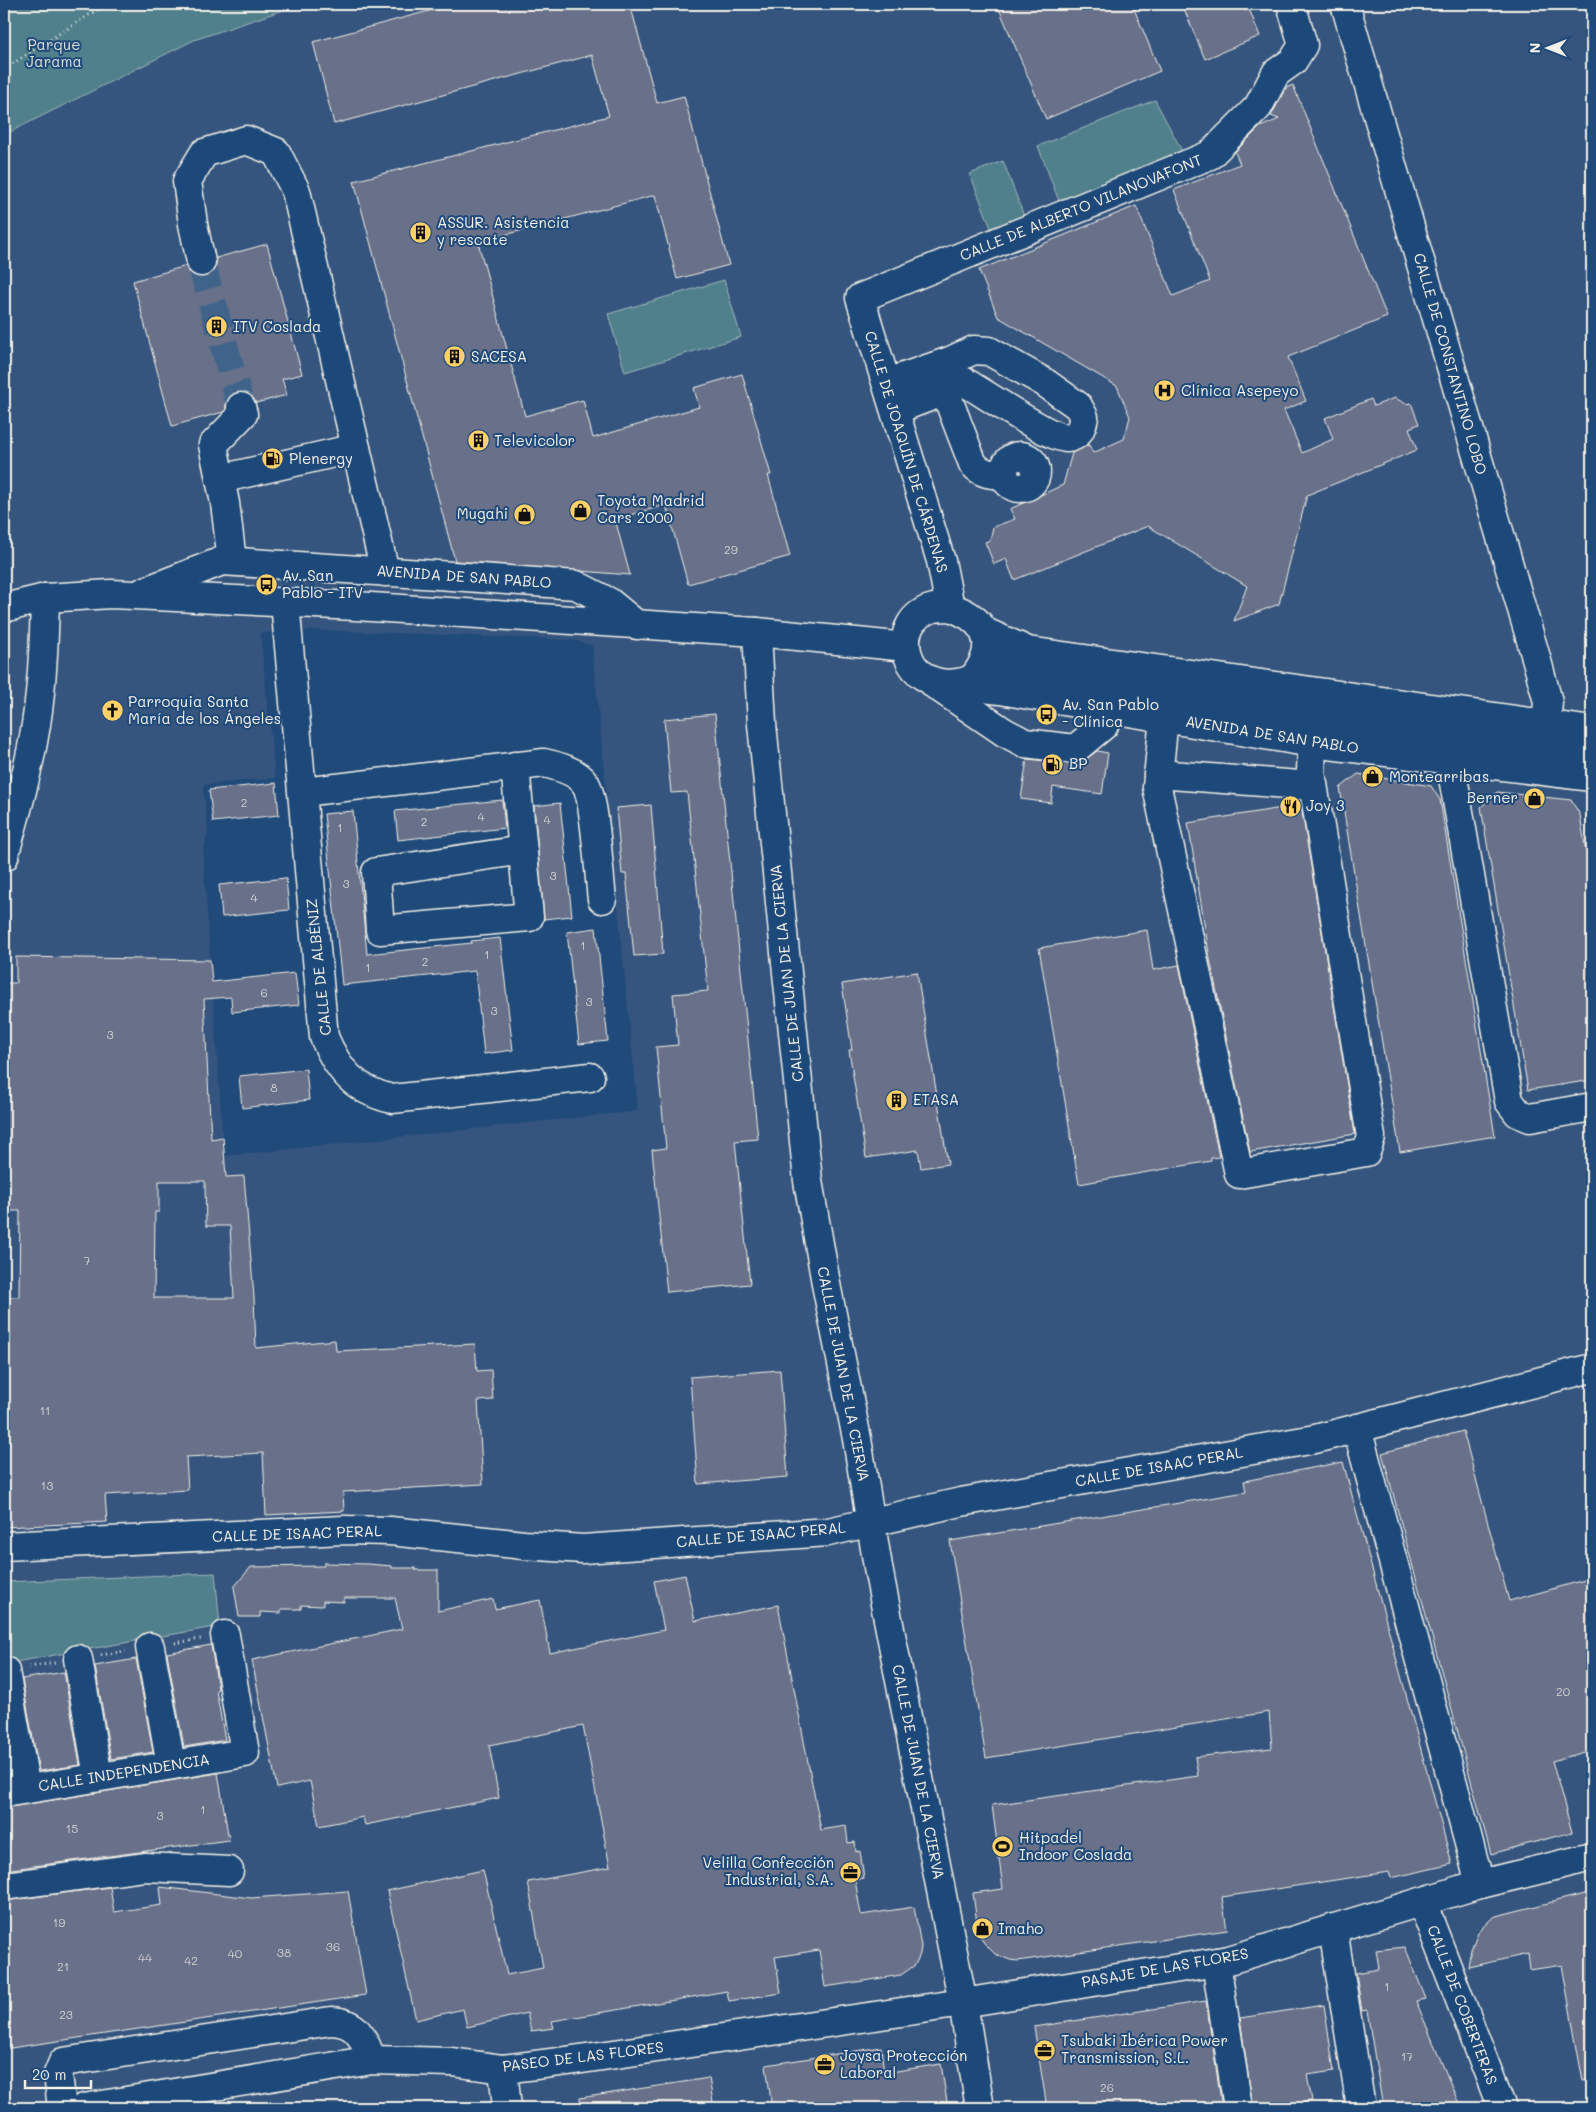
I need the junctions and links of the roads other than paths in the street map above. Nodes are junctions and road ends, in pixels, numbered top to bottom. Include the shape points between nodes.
1 (1291, 4) edge
2 (1345, 4) edge
3 (201, 262) tunnel mouth
4 (860, 298) joint
5 (887, 383) junction
6 (945, 391) junction
7 (241, 407) tunnel mouth
8 (895, 410) junction
9 (356, 448) junction
10 (1004, 474) dead end
11 (220, 479) junction
12 (232, 561) junction
13 (384, 572) junction
14 (134, 595) junction
15 (45, 598) junction
16 (285, 602) junction
17 (950, 607) junction
18 (4, 608) edge
19 (638, 625) junction
20 (757, 632) junction
21 (985, 632) junction
22 (906, 647) junction
23 (984, 661) junction
24 (925, 678) junction
25 (953, 684) junction
26 (1110, 709) junction
27 (1164, 718) junction
28 (1546, 725) junction
29 (1592, 731) edge
30 (1312, 743) junction
31 (1450, 760) junction
32 (515, 766) junction
33 (1158, 774) junction
34 (1591, 776) edge
35 (1313, 786) junction
36 (303, 792) junction
37 (523, 850) junction
38 (4, 857) edge
39 (602, 898) dead end
40 (590, 1077) dead end
41 (1592, 1107) edge
42 (1592, 1368) edge
43 (1357, 1428) junction
44 (870, 1523) junction
45 (4, 1546) edge
46 (225, 1635) road end
47 (150, 1648) road end
48 (78, 1659) road end
49 (5, 1671) road end
50 (171, 1764) junction
51 (98, 1777) junction
52 (15, 1791) edge
53 (1592, 1857) edge
54 (230, 1871) dead end
55 (1480, 1884) junction
56 (4, 1886) edge
57 (1422, 1902) junction
58 (1333, 1929) junction
59 (1216, 1962) junction
60 (963, 2003) junction
61 (372, 2060) junction
62 (503, 2069) junction
63 (62, 2108) edge
64 (84, 2108) edge
65 (507, 2108) edge
66 (980, 2108) edge
67 (1238, 2108) edge
68 (1361, 2108) edge
69 (1502, 2108) edge

1 - 4 street, CALLE DE ALBERTO VILANOVAFONT via 1303,45 1293,61 1276,73 1258,107 1210,155
2 - 28 street, CALLE DE CONSTANTINO LOBO via 1537,661 1548,702
3 - 9 street via 187,181 204,153 246,140 276,152 296,191
4 - 5 street, CALLE DE JOAQUÍN DE CÁRDENAS
5 - 6 street via 974,350 989,351 1044,382 1078,406 1084,417 1081,430 1074,437 1065,439 1048,432 963,381
5 - 8 street, CALLE DE JOAQUÍN DE CÁRDENAS
6 - 8 street
6 - 10 street via 973,464 980,472
7 - 11 street via 243,414 213,446
8 - 17 street, CALLE DE JOAQUÍN DE CÁRDENAS via 940,561
9 - 11 street
9 - 13 street
11 - 12 street
12 - 13 street, AVENIDA DE SAN PABLO
12 - 14 street, AVENIDA DE SAN PABLO via 222,561
13 - 19 street, AVENIDA DE SAN PABLO via 576,585 609,602
14 - 15 street, AVENIDA DE SAN PABLO
14 - 16 street, AVENIDA DE SAN PABLO
15 - 18 street, AVENIDA DE SAN PABLO
15 - 38 street via 43,661 34,740
16 - 19 street, AVENIDA DE SAN PABLO
16 - 36 street, CALLE DE ALBÉNIZ
17 - 21 street via 976,619
17 - 22 street via 934,608 912,623
19 - 20 street, AVENIDA DE SAN PABLO
20 - 22 street, AVENIDA DE SAN PABLO
20 - 44 street, CALLE DE JUAN DE LA CIERVA via 762,724 808,1181
21 - 23 street
21 - 28 street via 1028,651
22 - 24 street via 908,660
23 - 25 street via 972,678
23 - 34 street, AVENIDA DE SAN PABLO via 1007,669 1371,725
24 - 25 street
24 - 26 street via 1025,743 1075,749 1104,725
25 - 26 street, AVENIDA DE SAN PABLO
26 - 27 street, AVENIDA DE SAN PABLO
27 - 30 street, AVENIDA DE SAN PABLO
27 - 33 street
28 - 29 street
30 - 31 street, AVENIDA DE SAN PABLO
30 - 35 street
31 - 34 street, AVENIDA DE SAN PABLO
31 - 41 street via 1509,1101 1518,1113 1530,1118
32 - 36 street
32 - 37 street
32 - 39 street via 544,763 564,767 585,783 592,803
33 - 35 street
33 - 35 street via 1157,787 1239,1174 1366,1152 1371,1137
36 - 40 street, CALLE DE ALBÉNIZ via 324,1037 339,1068 355,1083 374,1094 392,1099
37 - 37 street via 529,917 380,930 376,872
42 - 43 street, CALLE DE ISAAC PERAL
43 - 44 street, CALLE DE ISAAC PERAL via 1315,1439 961,1502
43 - 55 street
44 - 45 street, CALLE DE ISAAC PERAL via 828,1532 583,1549 390,1531 344,1530
44 - 60 street, CALLE DE JUAN DE LA CIERVA
46 - 50 street, CALLE INDEPENDENCIA via 245,1753
47 - 50 street
48 - 51 street
49 - 52 street
50 - 51 street, CALLE INDEPENDENCIA
51 - 52 street, CALLE INDEPENDENCIA
53 - 55 street, PASAJE DE LAS FLORES
54 - 56 street via 145,1867
55 - 57 street, PASAJE DE LAS FLORES
57 - 58 street, PASAJE DE LAS FLORES
57 - 69 street, CALLE DE COBERTERAS
58 - 59 street, PASAJE DE LAS FLORES
58 - 68 street
59 - 60 street, PASAJE DE LAS FLORES
59 - 67 street
60 - 62 street, PASEO DE LAS FLORES
60 - 66 street, CALLE DE JUAN DE LA CIERVA
61 - 62 street, PASEO DE LAS FLORES via 452,2062
61 - 63 street via 353,2026 331,2021 63,2062 58,2074
61 - 64 street, PASEO DE LAS FLORES
62 - 65 street

